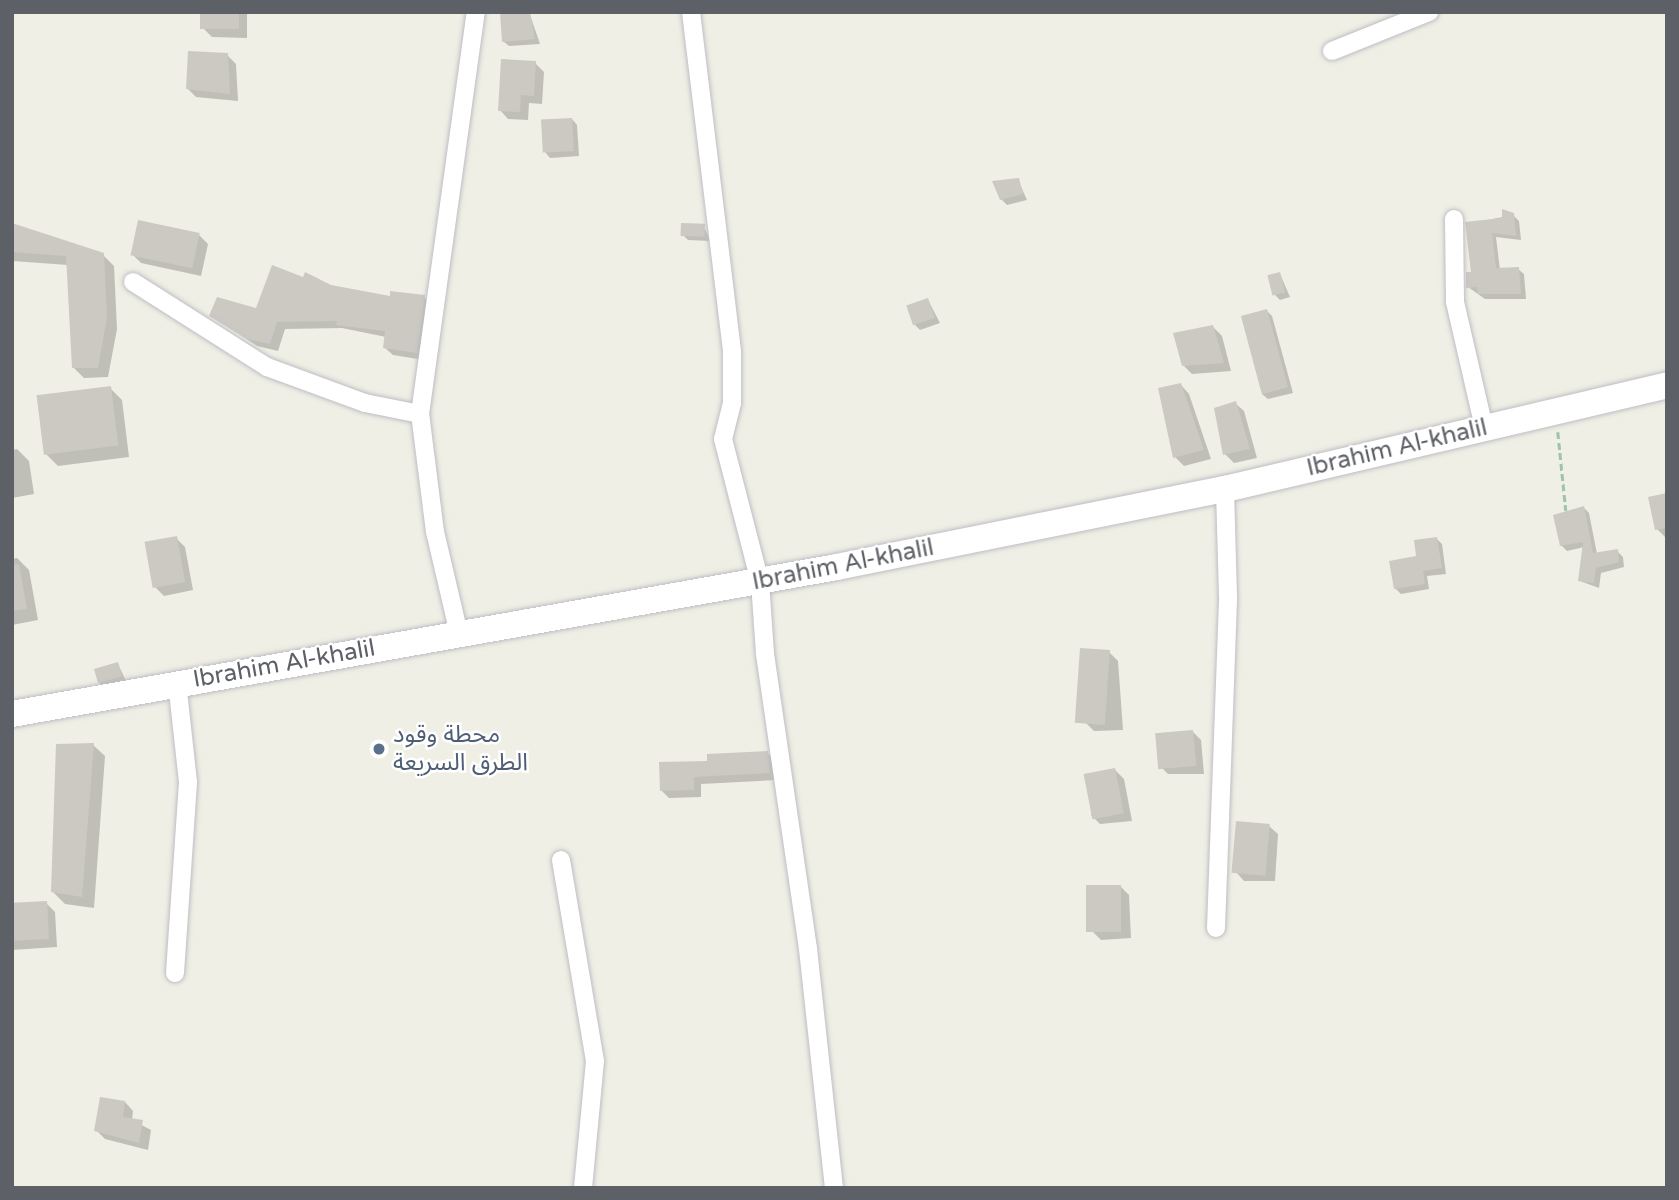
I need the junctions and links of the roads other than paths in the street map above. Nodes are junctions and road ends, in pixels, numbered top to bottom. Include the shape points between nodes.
1 (476, 12) edge
2 (691, 12) edge
3 (1429, 12) edge
4 (1332, 51) dead end
5 (1454, 219) dead end
6 (133, 282) dead end
7 (1667, 384) edge
8 (420, 414) junction
9 (1484, 428) junction
10 (1225, 489) junction
11 (760, 582) junction
12 (459, 634) junction
13 (177, 682) junction
14 (12, 713) edge
15 (561, 860) dead end
16 (1216, 928) dead end
17 (174, 973) dead end
18 (583, 1188) edge
19 (834, 1188) edge

1 - 8 street
2 - 11 street via 732,352 732,403 723,439
3 - 4 street
5 - 9 street via 1455,302
6 - 8 street via 267,367 365,402
7 - 9 street, Ibrahim Al-khalil
8 - 12 street via 435,532
9 - 10 street, Ibrahim Al-khalil
10 - 11 street, Ibrahim Al-khalil
10 - 16 street via 1228,597
11 - 12 street, Ibrahim Al-khalil
11 - 19 street via 765,654 808,949
12 - 13 street, Ibrahim Al-khalil
13 - 14 street, Ibrahim Al-khalil
13 - 17 street via 188,782
15 - 18 street via 594,1061

